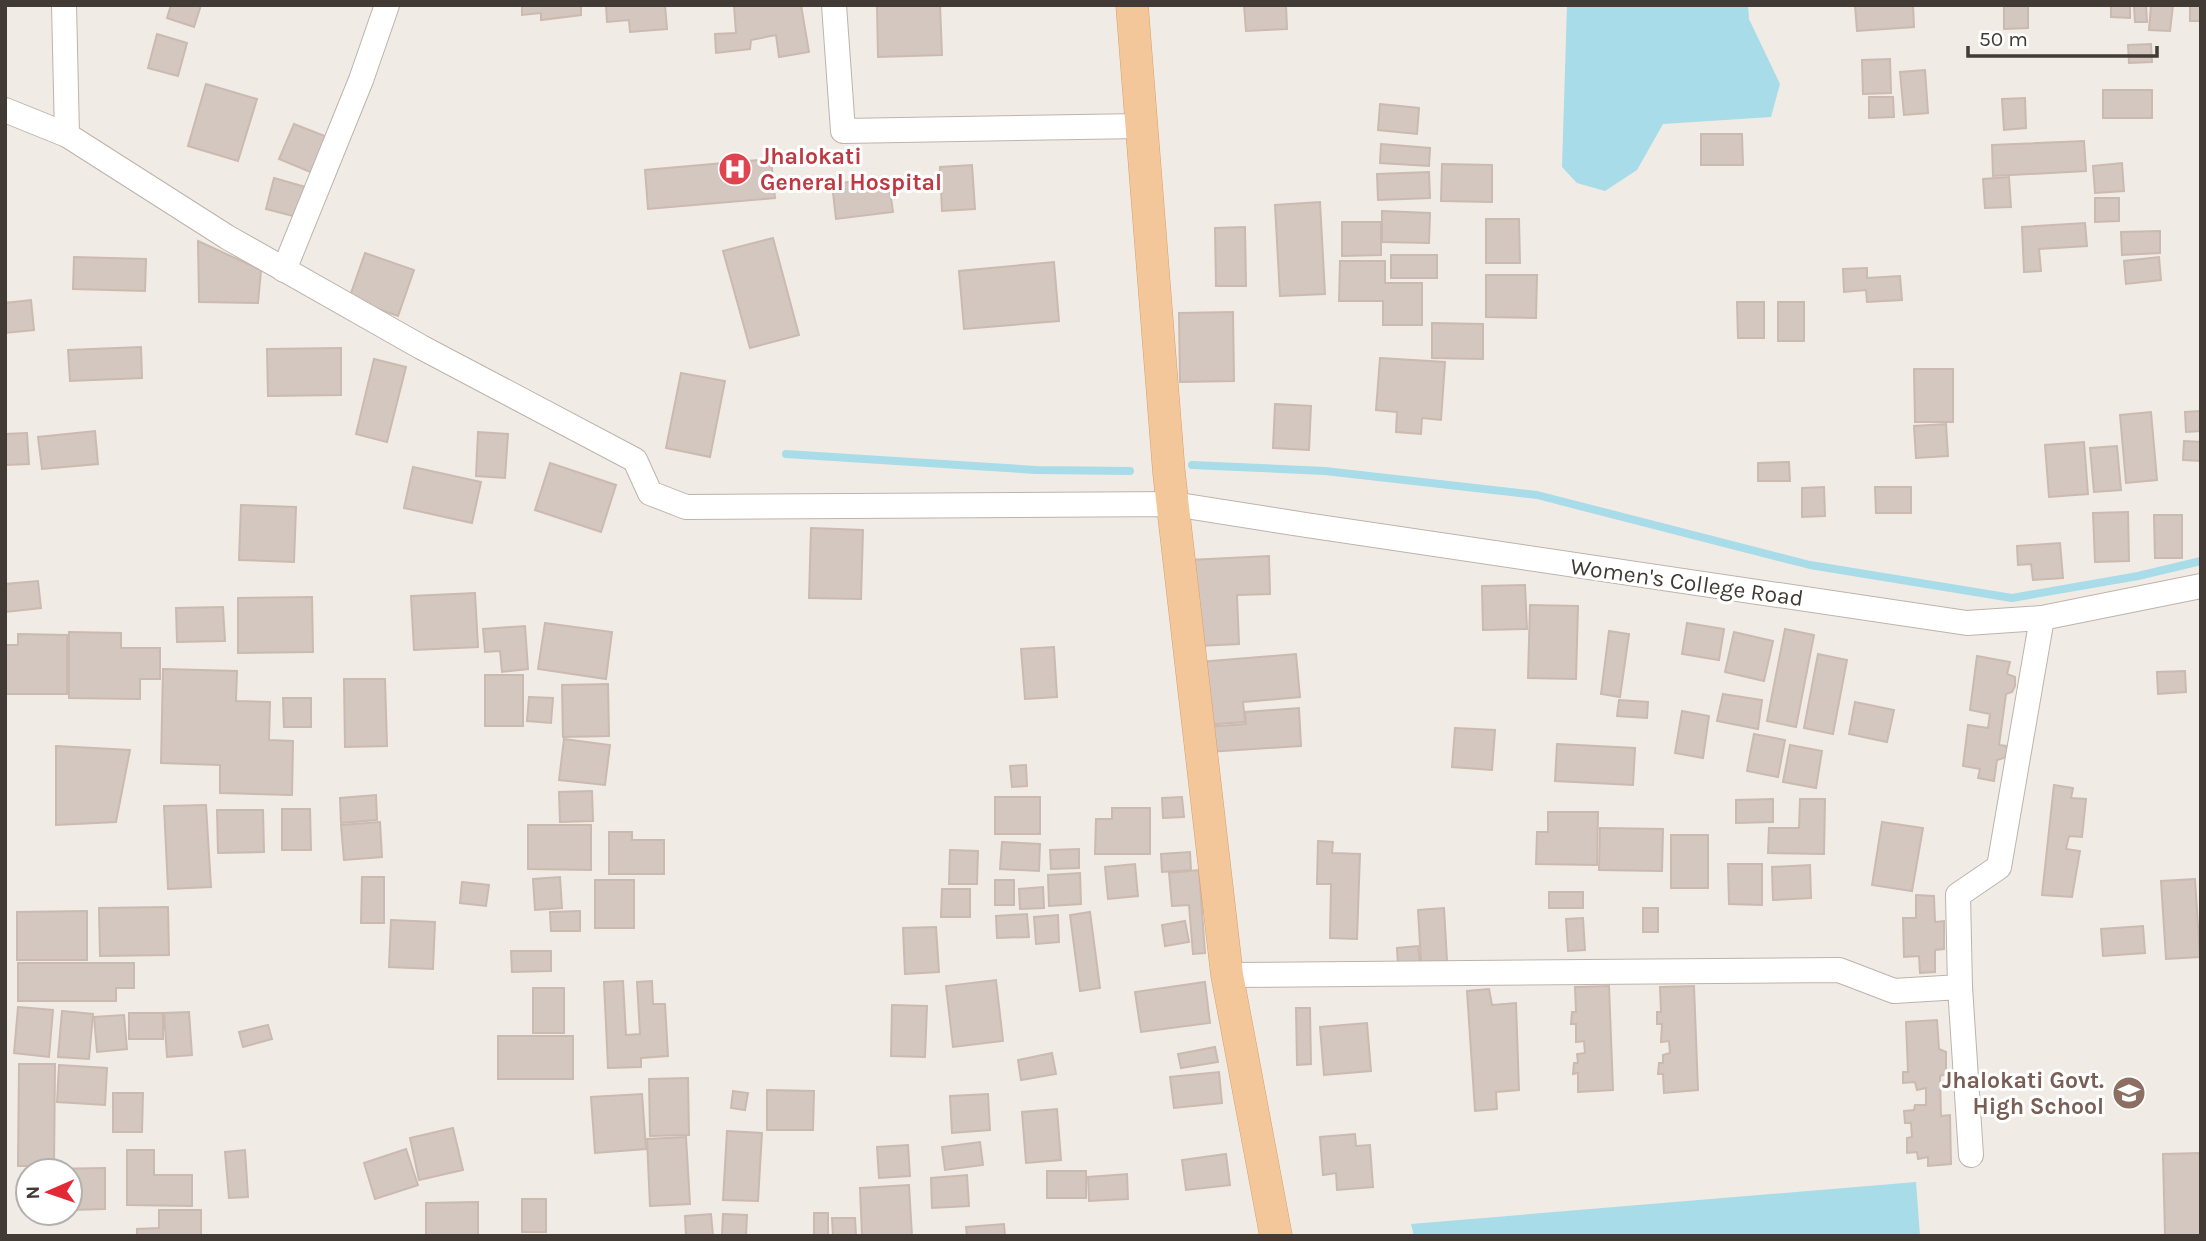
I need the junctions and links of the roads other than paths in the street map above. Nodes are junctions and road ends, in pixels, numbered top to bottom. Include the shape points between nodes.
1 (64, 5) edge
2 (387, 5) edge
3 (834, 5) edge
4 (1132, 5) edge
5 (5, 110) edge
6 (1141, 126) junction
7 (67, 135) junction
8 (284, 270) junction
9 (1173, 504) junction
10 (2201, 586) edge
11 (2042, 618) junction
12 (1227, 975) junction
13 (1960, 988) junction
14 (1971, 1155) dead end
15 (1276, 1236) edge

1 - 7 street
2 - 8 street
3 - 6 street via 843,131
4 - 6 main road
5 - 7 street, Women's College Road
6 - 9 main road
7 - 8 street, Women's College Road
8 - 9 street, Women's College Road via 635,460 650,493 686,507
9 - 11 street, Women's College Road via 1967,623
9 - 12 main road
10 - 11 street, Women's College Road
11 - 13 street via 1999,867 1958,895
12 - 13 street via 1839,970 1894,991
12 - 15 main road
13 - 14 street

